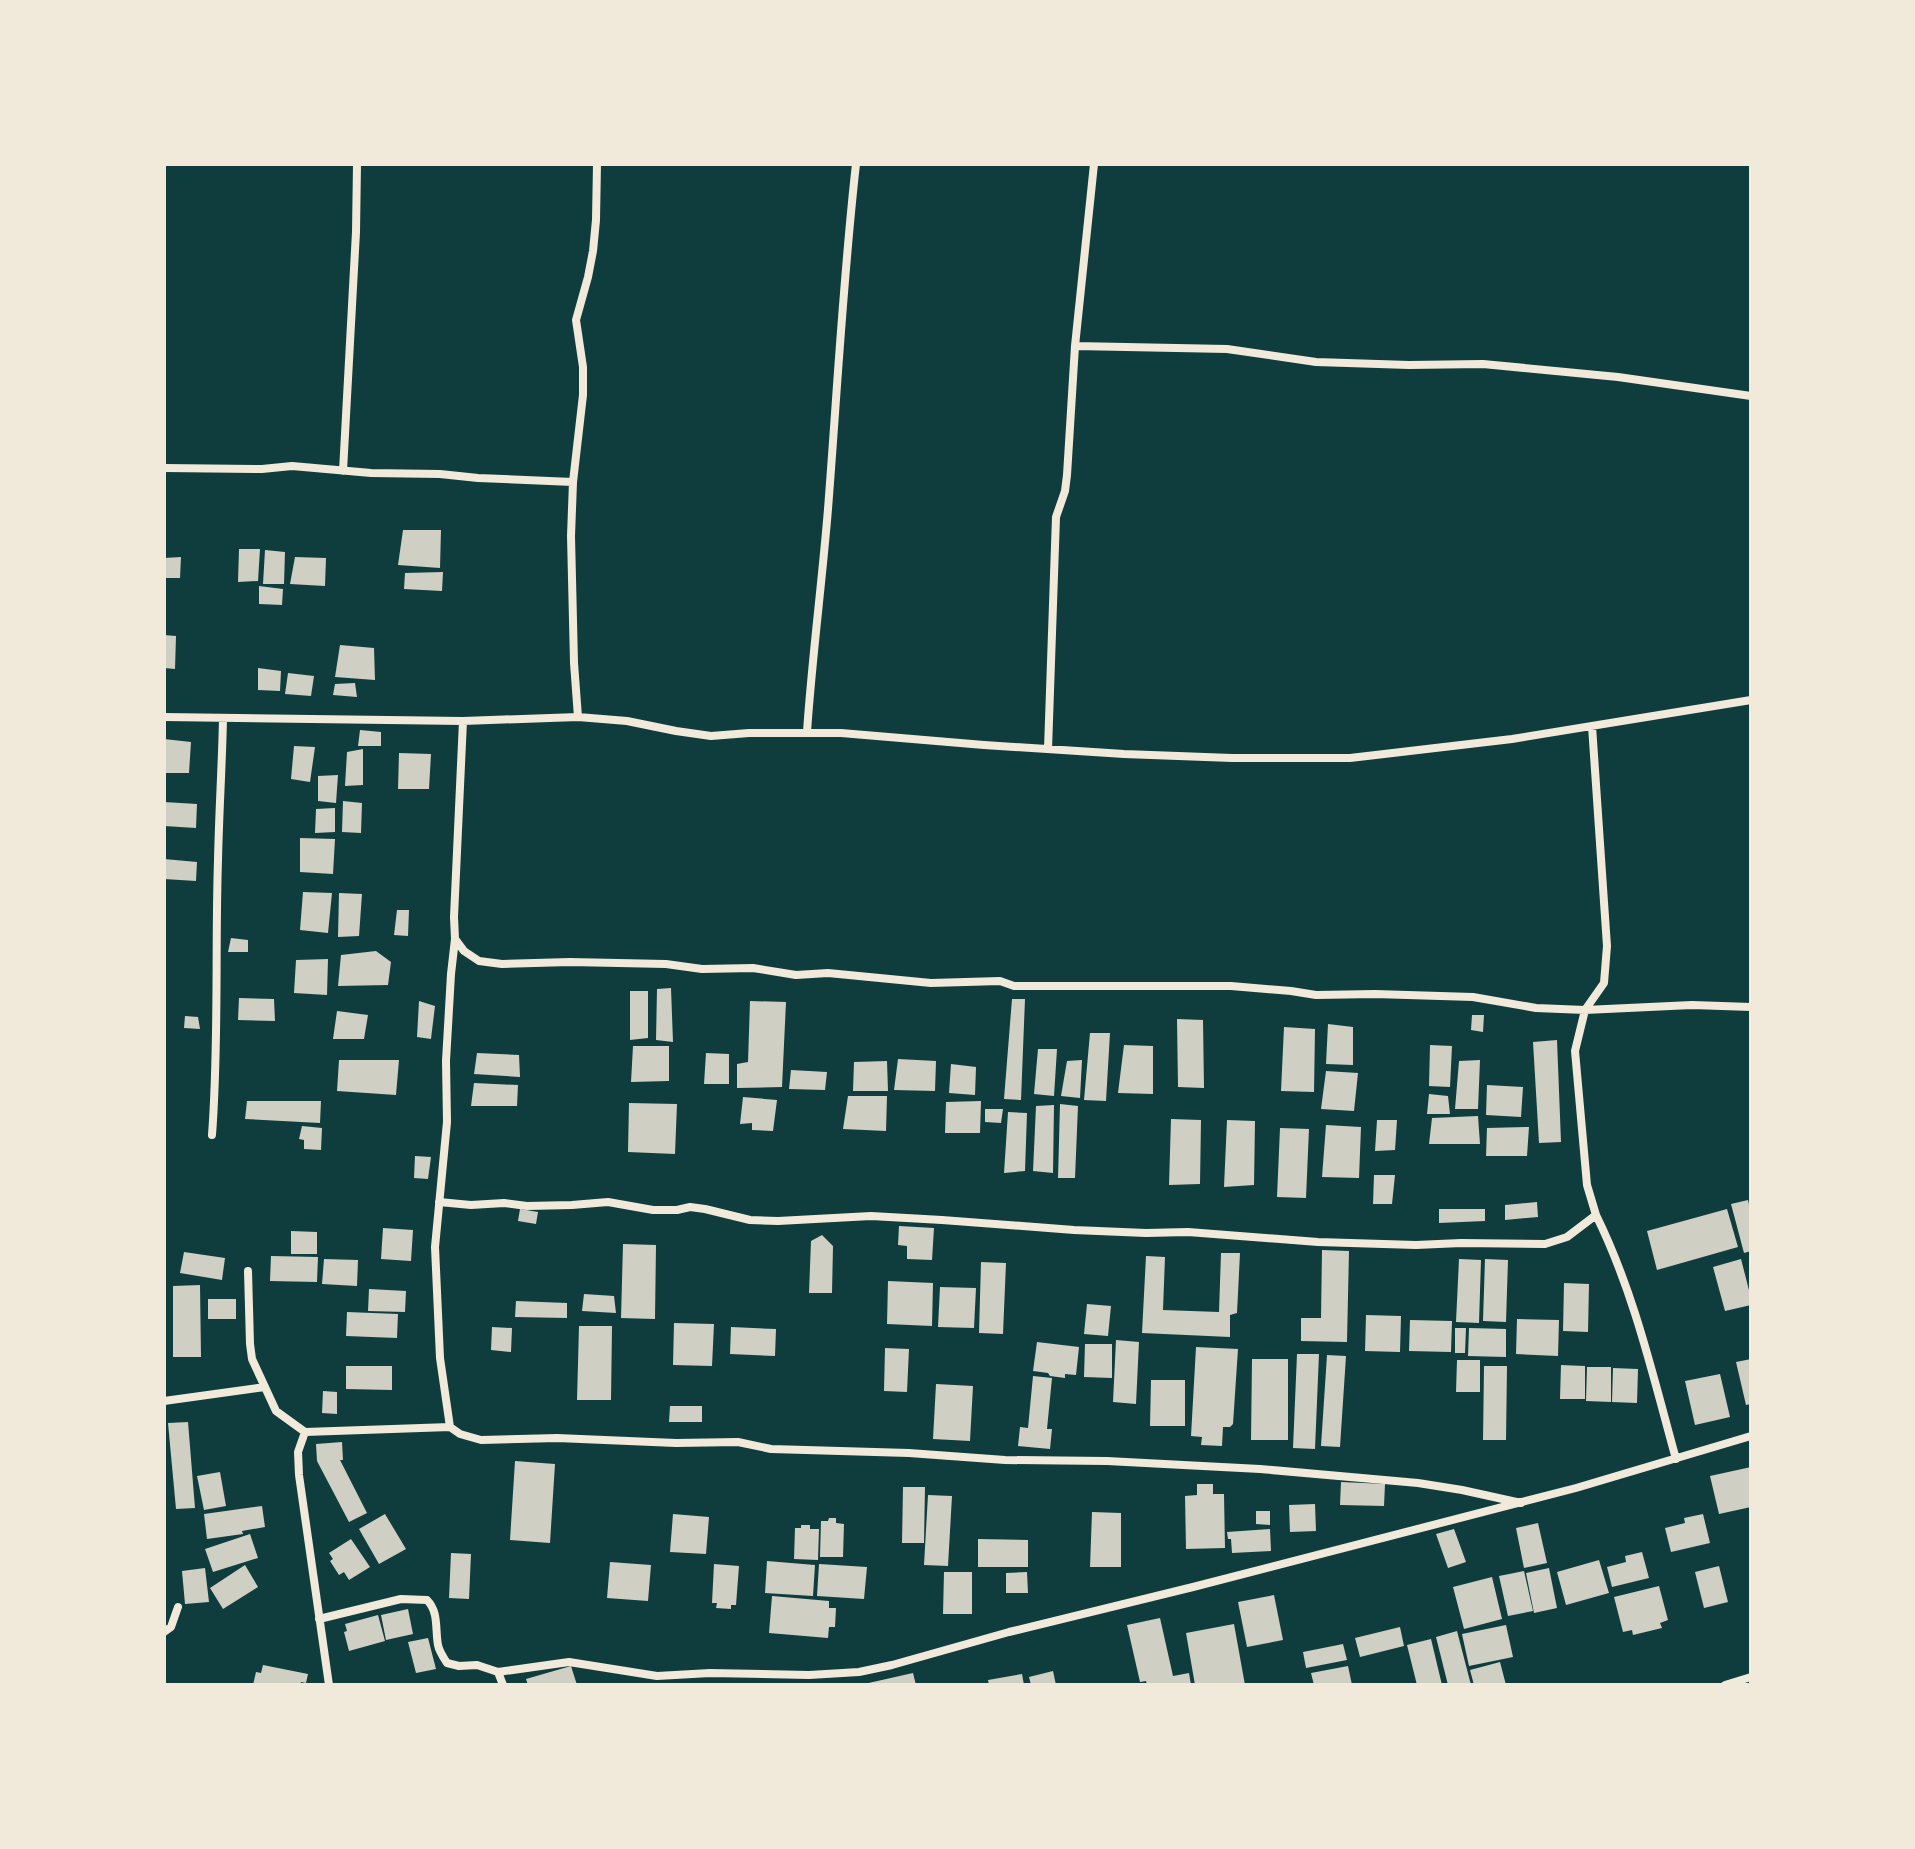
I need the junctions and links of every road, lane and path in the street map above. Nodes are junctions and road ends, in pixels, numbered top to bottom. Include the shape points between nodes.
1 (357, 164) edge
2 (597, 164) edge
3 (856, 164) edge
4 (1094, 164) edge
5 (1075, 346) junction
6 (1751, 396) edge
7 (164, 468) edge
8 (343, 471) junction
9 (573, 482) junction
10 (1751, 700) edge
11 (164, 717) edge
12 (578, 717) junction
13 (223, 719) junction
14 (463, 721) junction
15 (1592, 726) junction
16 (807, 732) junction
17 (1048, 749) junction
18 (455, 939) junction
19 (1751, 1007) edge
20 (1585, 1010) junction
21 (212, 1135) dead end
22 (439, 1202) junction
23 (1596, 1215) junction
24 (248, 1271) dead end
25 (265, 1387) junction
26 (164, 1401) edge
27 (450, 1427) junction
28 (305, 1432) junction
29 (1751, 1436) edge
30 (1676, 1459) junction
31 (1521, 1503) junction
32 (178, 1607) dead end
33 (319, 1619) junction
34 (164, 1632) edge
35 (498, 1672) junction
36 (1751, 1677) edge
37 (329, 1685) edge
38 (503, 1685) edge
39 (1725, 1685) edge

1 - 8 street
2 - 9 street via 593,251 576,320 583,395
3 - 16 street
4 - 5 street
5 - 6 street via 1227,349 1316,362 1483,364
5 - 17 street via 1067,475 1054,536
7 - 8 street via 292,466
8 - 9 street
9 - 12 street
10 - 15 street
11 - 13 street
12 - 14 street
12 - 16 street via 711,736
13 - 14 street
13 - 21 street
14 - 18 street
15 - 17 street via 1350,758
15 - 20 street via 1607,946 1604,983
16 - 17 street
18 - 20 street via 479,961 502,964 666,964 931,983 1000,981 1014,986 1231,986 1316,995 1473,997
18 - 22 street
19 - 20 street
20 - 23 street via 1575,1051 1587,1185
22 - 23 street via 608,1202 653,1210 690,1207 750,1220 871,1216 1416,1245 1545,1244 1567,1237
22 - 27 street via 435,1247 440,1358
23 - 30 street via 1638,1319
24 - 25 street via 252,1359
25 - 26 street
25 - 28 street via 276,1411
27 - 28 street
27 - 31 street via 481,1440 738,1442 771,1449 1260,1469 1418,1483
28 - 33 street via 298,1452 299,1475
29 - 30 street
30 - 31 street
31 - 35 street via 859,1672 657,1676 569,1662
32 - 34 street
33 - 35 street via 401,1599 427,1600 447,1663
33 - 37 street
35 - 38 street
36 - 39 street

